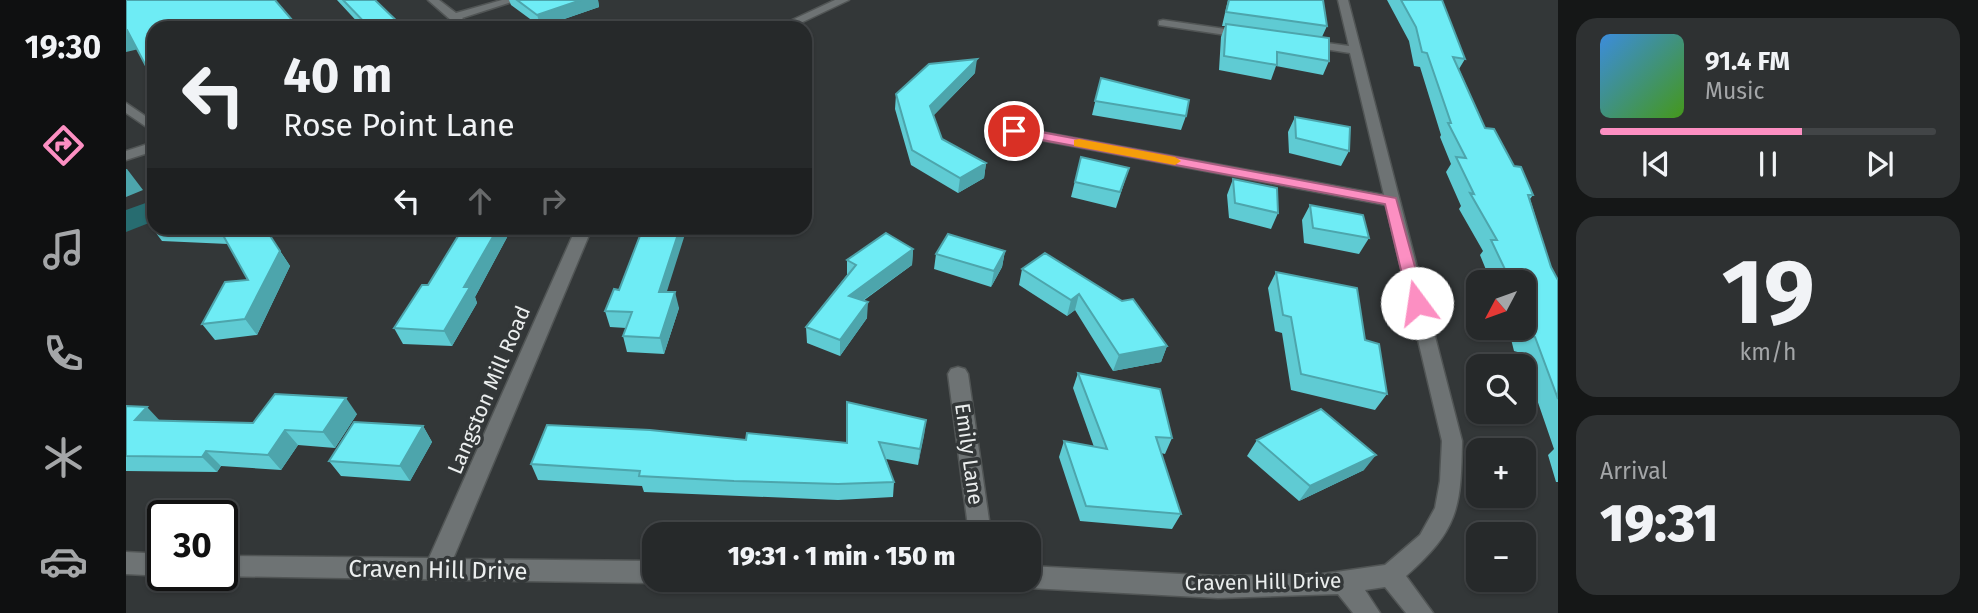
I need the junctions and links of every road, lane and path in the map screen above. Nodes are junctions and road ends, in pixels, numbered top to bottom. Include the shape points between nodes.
1 (433, 0) edge
2 (513, 0) edge
3 (844, 0) edge
4 (1343, 0) edge
5 (454, 17) junction
6 (459, 21) edge
7 (797, 21) edge
8 (1163, 23) dead end
9 (1259, 36) edge
10 (1286, 40) edge
11 (1354, 50) junction
12 (126, 107) edge
13 (147, 123) edge
14 (1014, 131) dead end
15 (147, 148) edge
16 (126, 156) edge
17 (1391, 201) junction
18 (581, 235) edge
19 (958, 374) dead end
20 (979, 522) edge
21 (126, 563) edge
22 (147, 564) edge
23 (238, 567) edge
24 (436, 570) junction
25 (642, 572) edge
26 (1390, 575) junction
27 (1041, 578) edge
28 (1343, 582) junction
29 (1368, 613) edge
30 (1421, 613) edge

1 - 5 street
2 - 5 street
3 - 7 street
4 - 11 street
5 - 6 street
8 - 9 street
10 - 11 street
11 - 17 street
12 - 13 street
14 - 17 street
15 - 16 street
17 - 26 street via 1452,441 1446,510 1428,542
18 - 24 street, Langston Mill Road
19 - 20 street, Emily Lane
21 - 22 street
23 - 24 street, Craven Hill Drive
24 - 25 street, Craven Hill Drive
26 - 28 street, Craven Hill Drive
26 - 30 street
27 - 28 street, Craven Hill Drive via 1218,586
28 - 29 street

